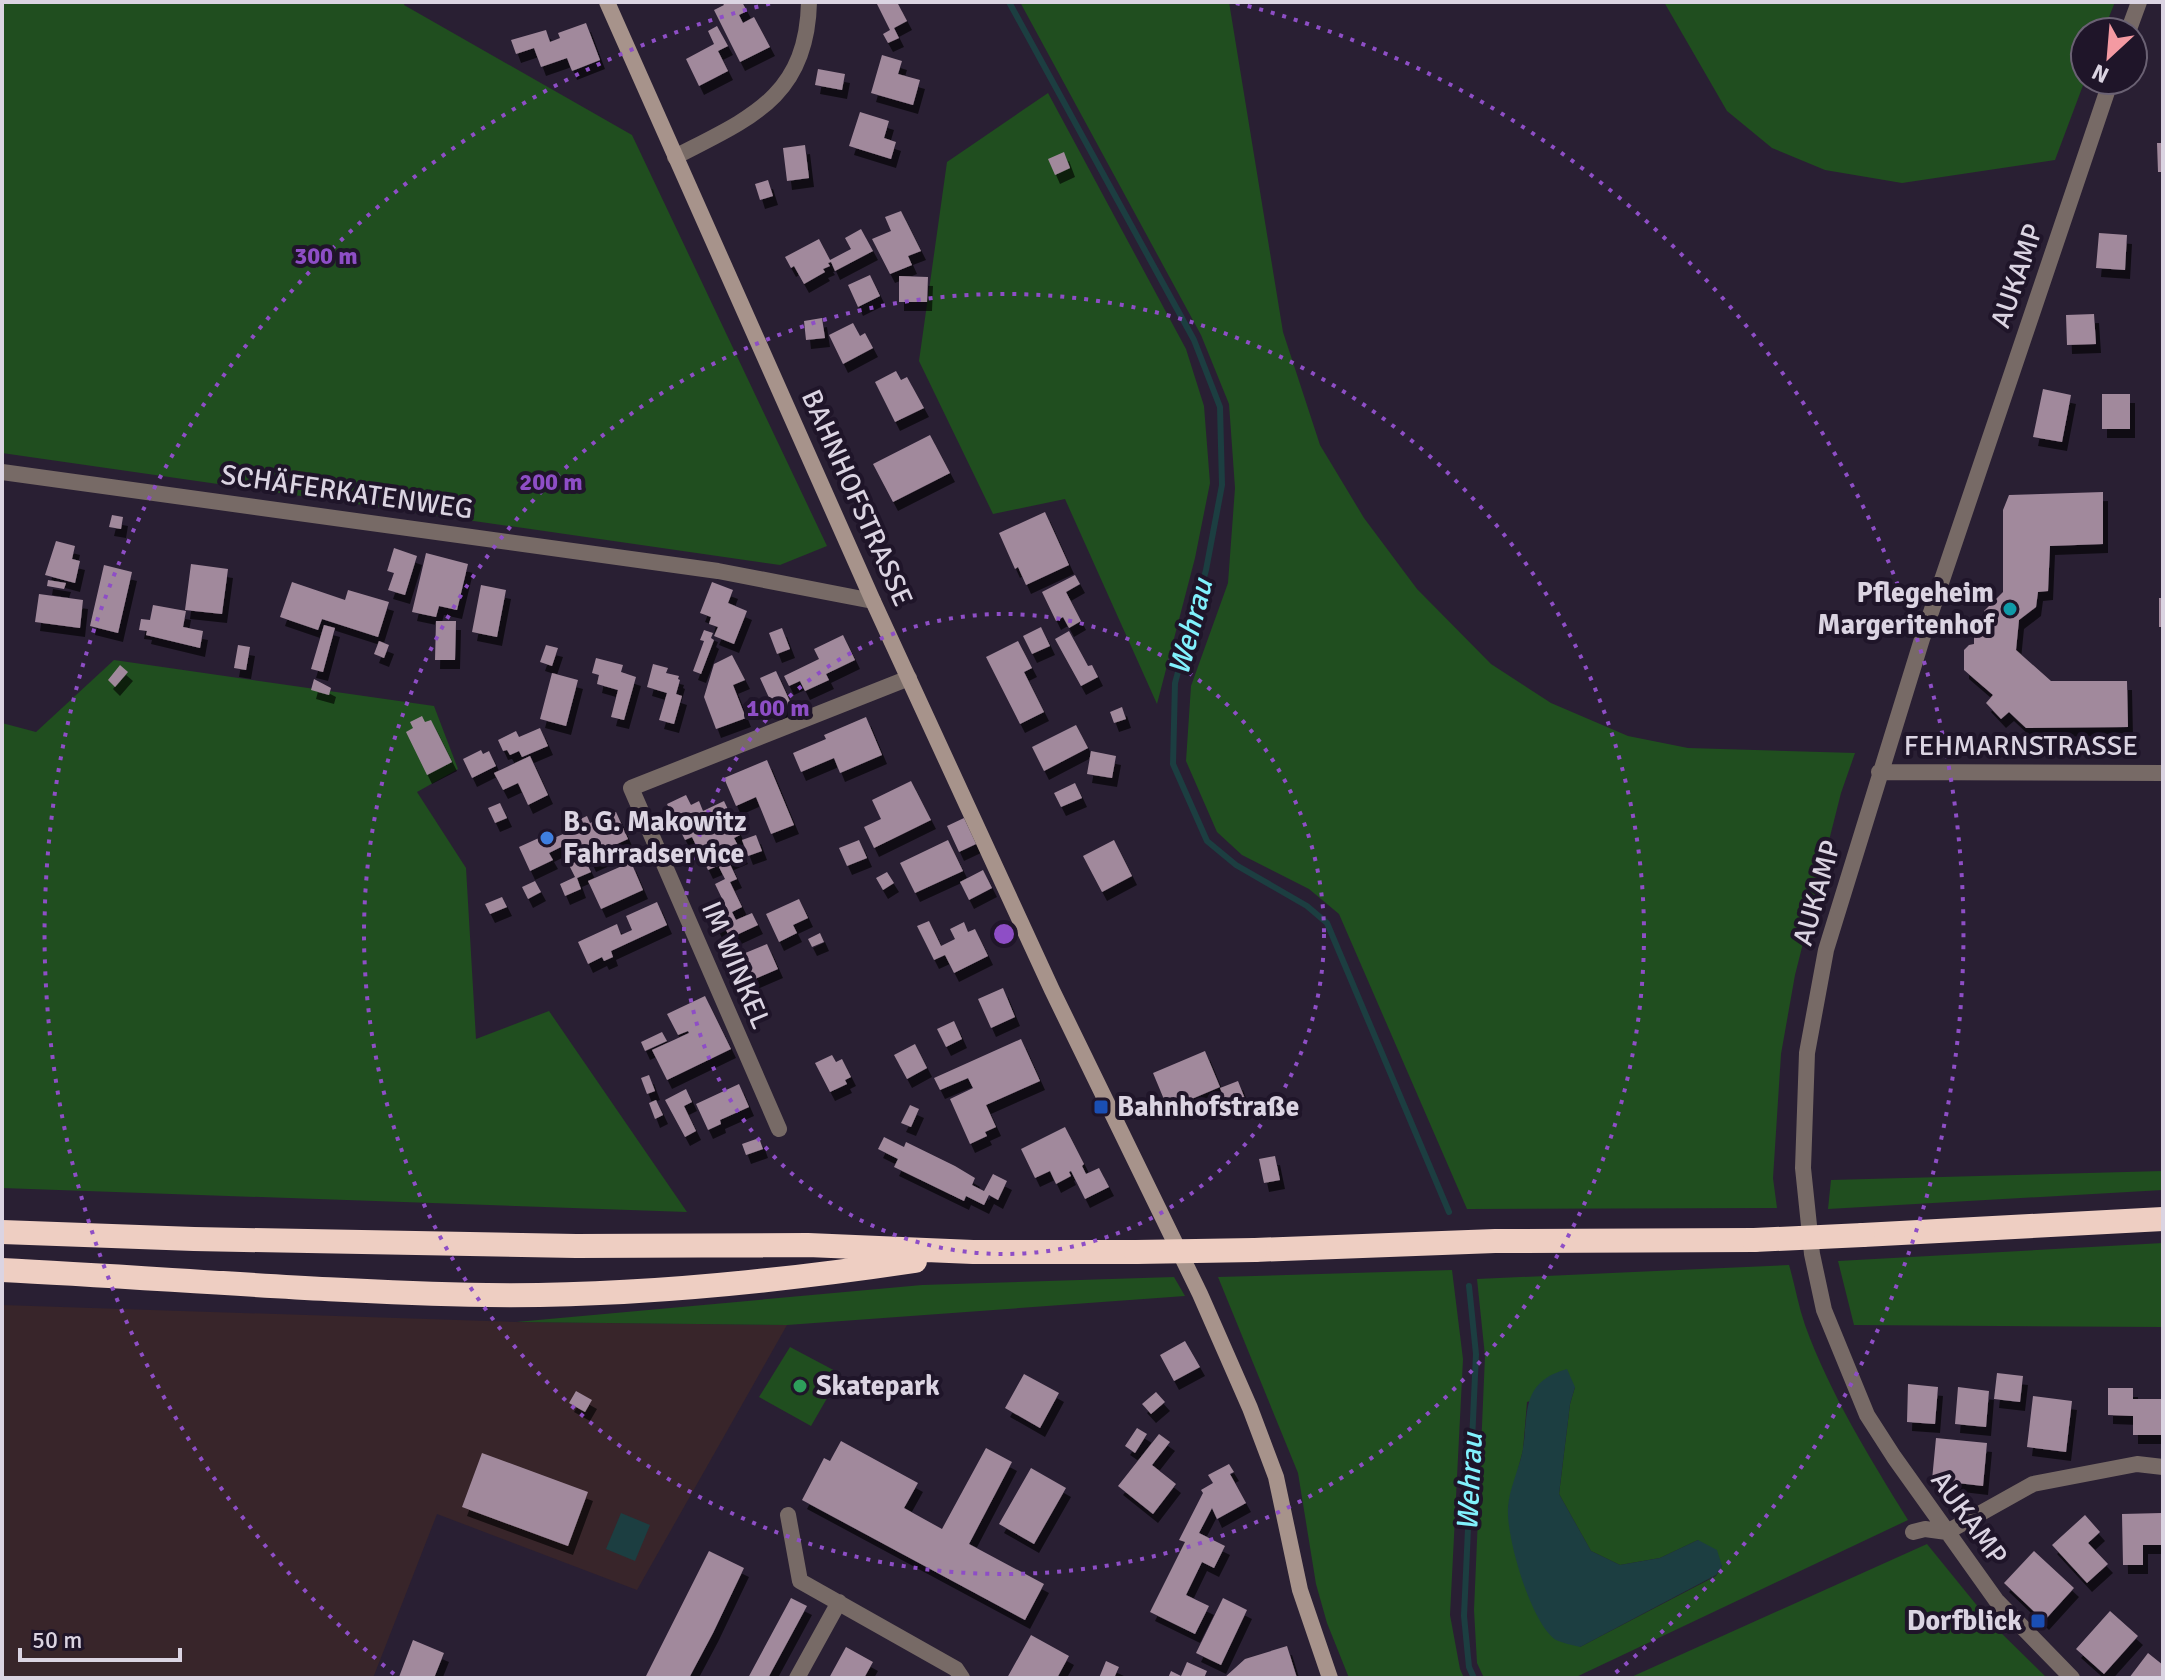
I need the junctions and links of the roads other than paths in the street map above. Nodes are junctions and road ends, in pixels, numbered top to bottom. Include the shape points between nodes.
1 (607, 2) edge
2 (809, 2) edge
3 (2106, 96) edge
4 (675, 157) junction
5 (2, 472) edge
6 (873, 601) junction
7 (909, 678) junction
8 (1879, 772) junction
9 (2163, 773) edge
10 (779, 1129) dead end
11 (2163, 1219) edge
12 (2, 1232) edge
13 (973, 1252) junction
14 (2, 1270) edge
15 (2163, 1467) edge
16 (788, 1515) dead end
17 (1913, 1532) dead end
18 (1947, 1532) junction
19 (839, 1602) junction
20 (797, 1678) edge
21 (962, 1678) edge
22 (1330, 1678) edge
23 (2072, 1678) edge

1 - 4 main road, BAHNHOFSTRASSE
2 - 4 street via 802,48 781,89 760,111
3 - 8 street, AUKAMP
4 - 6 main road, BAHNHOFSTRASSE
5 - 6 street, SCHÄFERKATENWEG via 718,571
6 - 7 main road, BAHNHOFSTRASSE
7 - 10 street, IM WINKEL via 631,788
7 - 22 main road, BAHNHOFSTRASSE via 1250,1408 1276,1477 1300,1590
8 - 9 street, FEHMARNSTRASSE
8 - 18 street, AUKAMP via 1826,950 1807,1053 1804,1180 1824,1310 1867,1415
11 - 13 highway, bridge via 1754,1240
12 - 13 highway
13 - 14 highway via 808,1277 644,1291 505,1295 335,1291
15 - 18 street via 2137,1464 2033,1484
16 - 19 street via 800,1581
17 - 18 street
18 - 23 street, AUKAMP via 1996,1600
19 - 20 street
19 - 21 street via 956,1669

